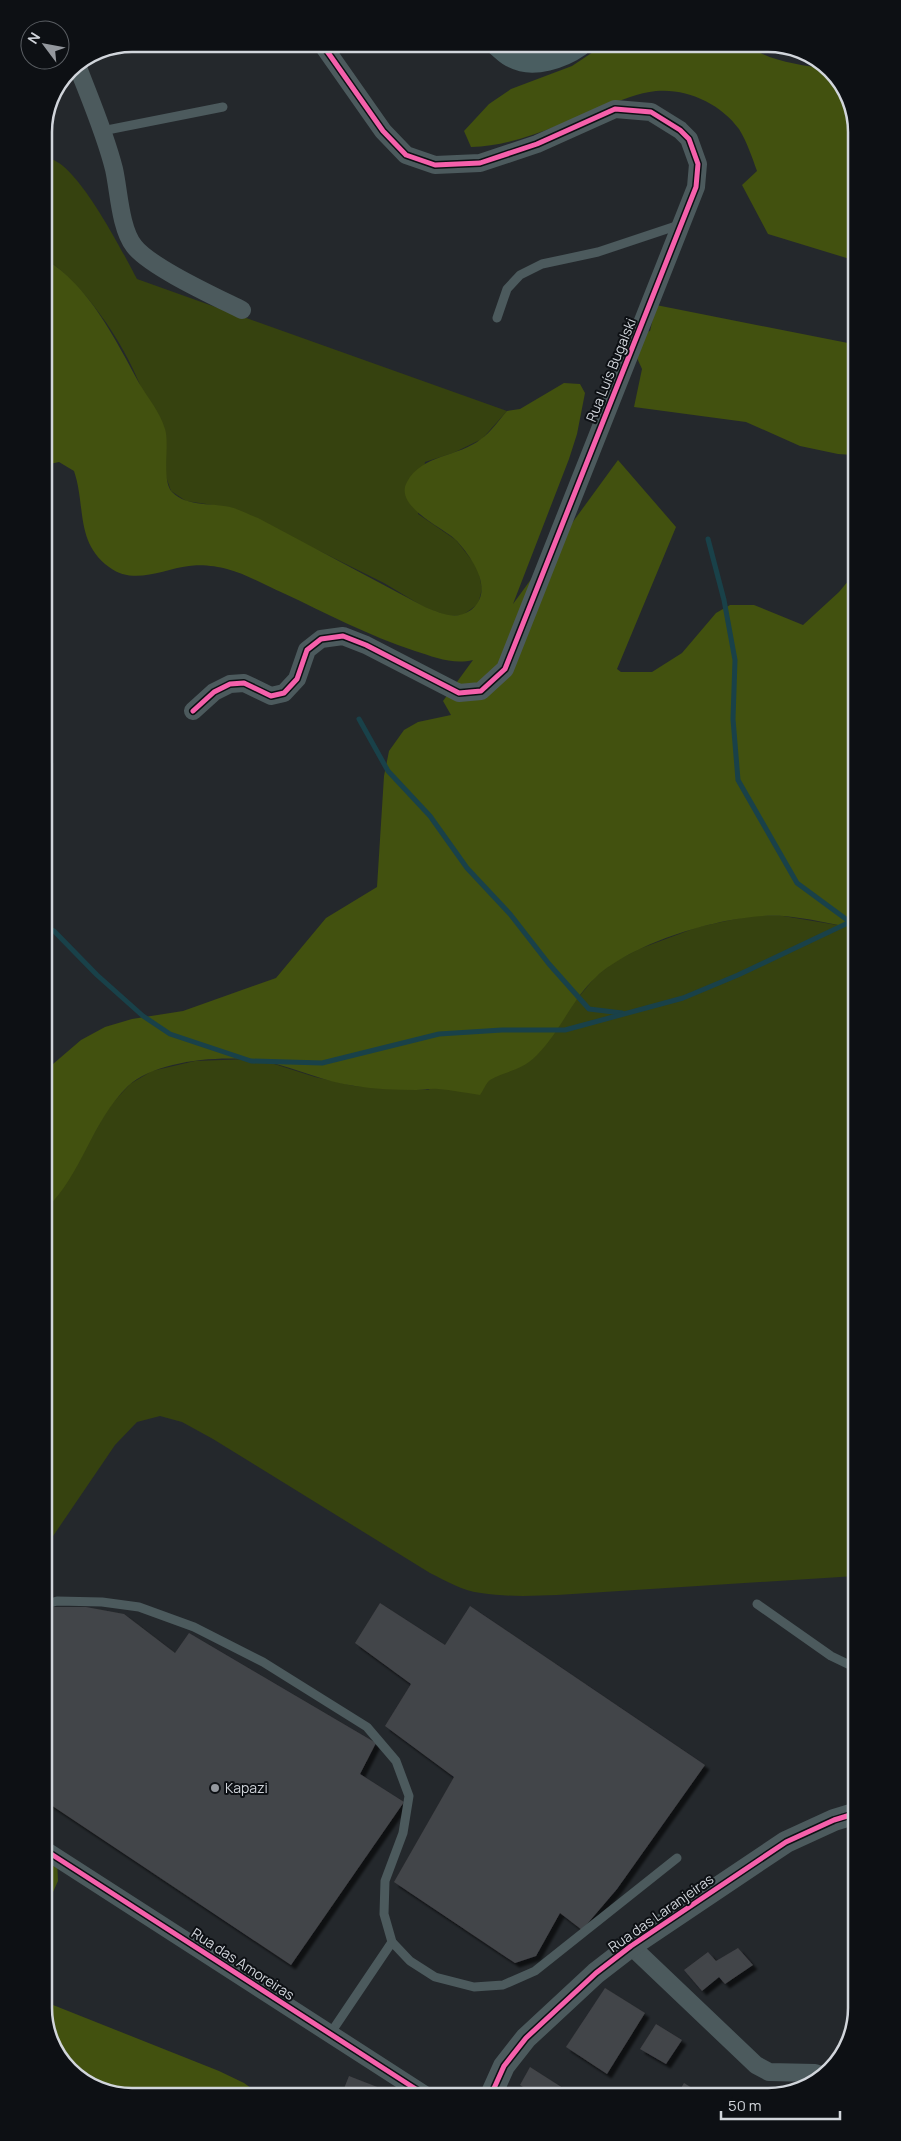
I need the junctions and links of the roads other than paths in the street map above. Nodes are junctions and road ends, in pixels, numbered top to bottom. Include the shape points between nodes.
1 (328, 53) edge
2 (509, 53) edge
3 (560, 53) edge
4 (80, 72) edge
5 (223, 107) dead end
6 (102, 131) junction
7 (682, 224) junction
8 (242, 310) dead end
9 (497, 318) dead end
10 (193, 711) dead end
11 (53, 1602) edge
12 (758, 1604) dead end
13 (848, 1664) edge
14 (848, 1816) edge
15 (53, 1855) edge
16 (677, 1858) dead end
17 (392, 1942) junction
18 (631, 1946) junction
19 (330, 2034) junction
20 (815, 2073) edge
21 (414, 2088) edge
22 (494, 2088) edge

1 - 7 street, Rua Luís Bugalski via 383,131 406,155 435,165 480,163 537,144 615,109 651,112 689,139 698,164 696,188
2 - 3 main road via 514,57 538,61
4 - 6 street
5 - 6 lane
6 - 8 street via 114,169 126,230 134,246 153,262
7 - 9 lane via 598,252 542,264 520,275 508,289
7 - 10 street, Rua Luís Bugalski via 505,669 481,691 458,693 343,636 321,639 307,650 298,679 284,693 271,696 244,683 230,684 214,692
11 - 17 lane via 102,1602 139,1607 194,1627 264,1662 367,1727 396,1761 409,1796 403,1833 385,1881 384,1914
12 - 13 lane via 831,1656
14 - 18 street, Rua das Laranjeiras via 786,1842
15 - 19 street, Rua das Amoreiras
16 - 17 lane via 535,1971 503,1985 474,1987 435,1977 410,1961
17 - 19 lane
18 - 20 street via 756,2065 769,2072
18 - 22 street, Rua das Laranjeiras via 596,1973 526,2038 504,2066
19 - 21 street, Rua das Amoreiras

